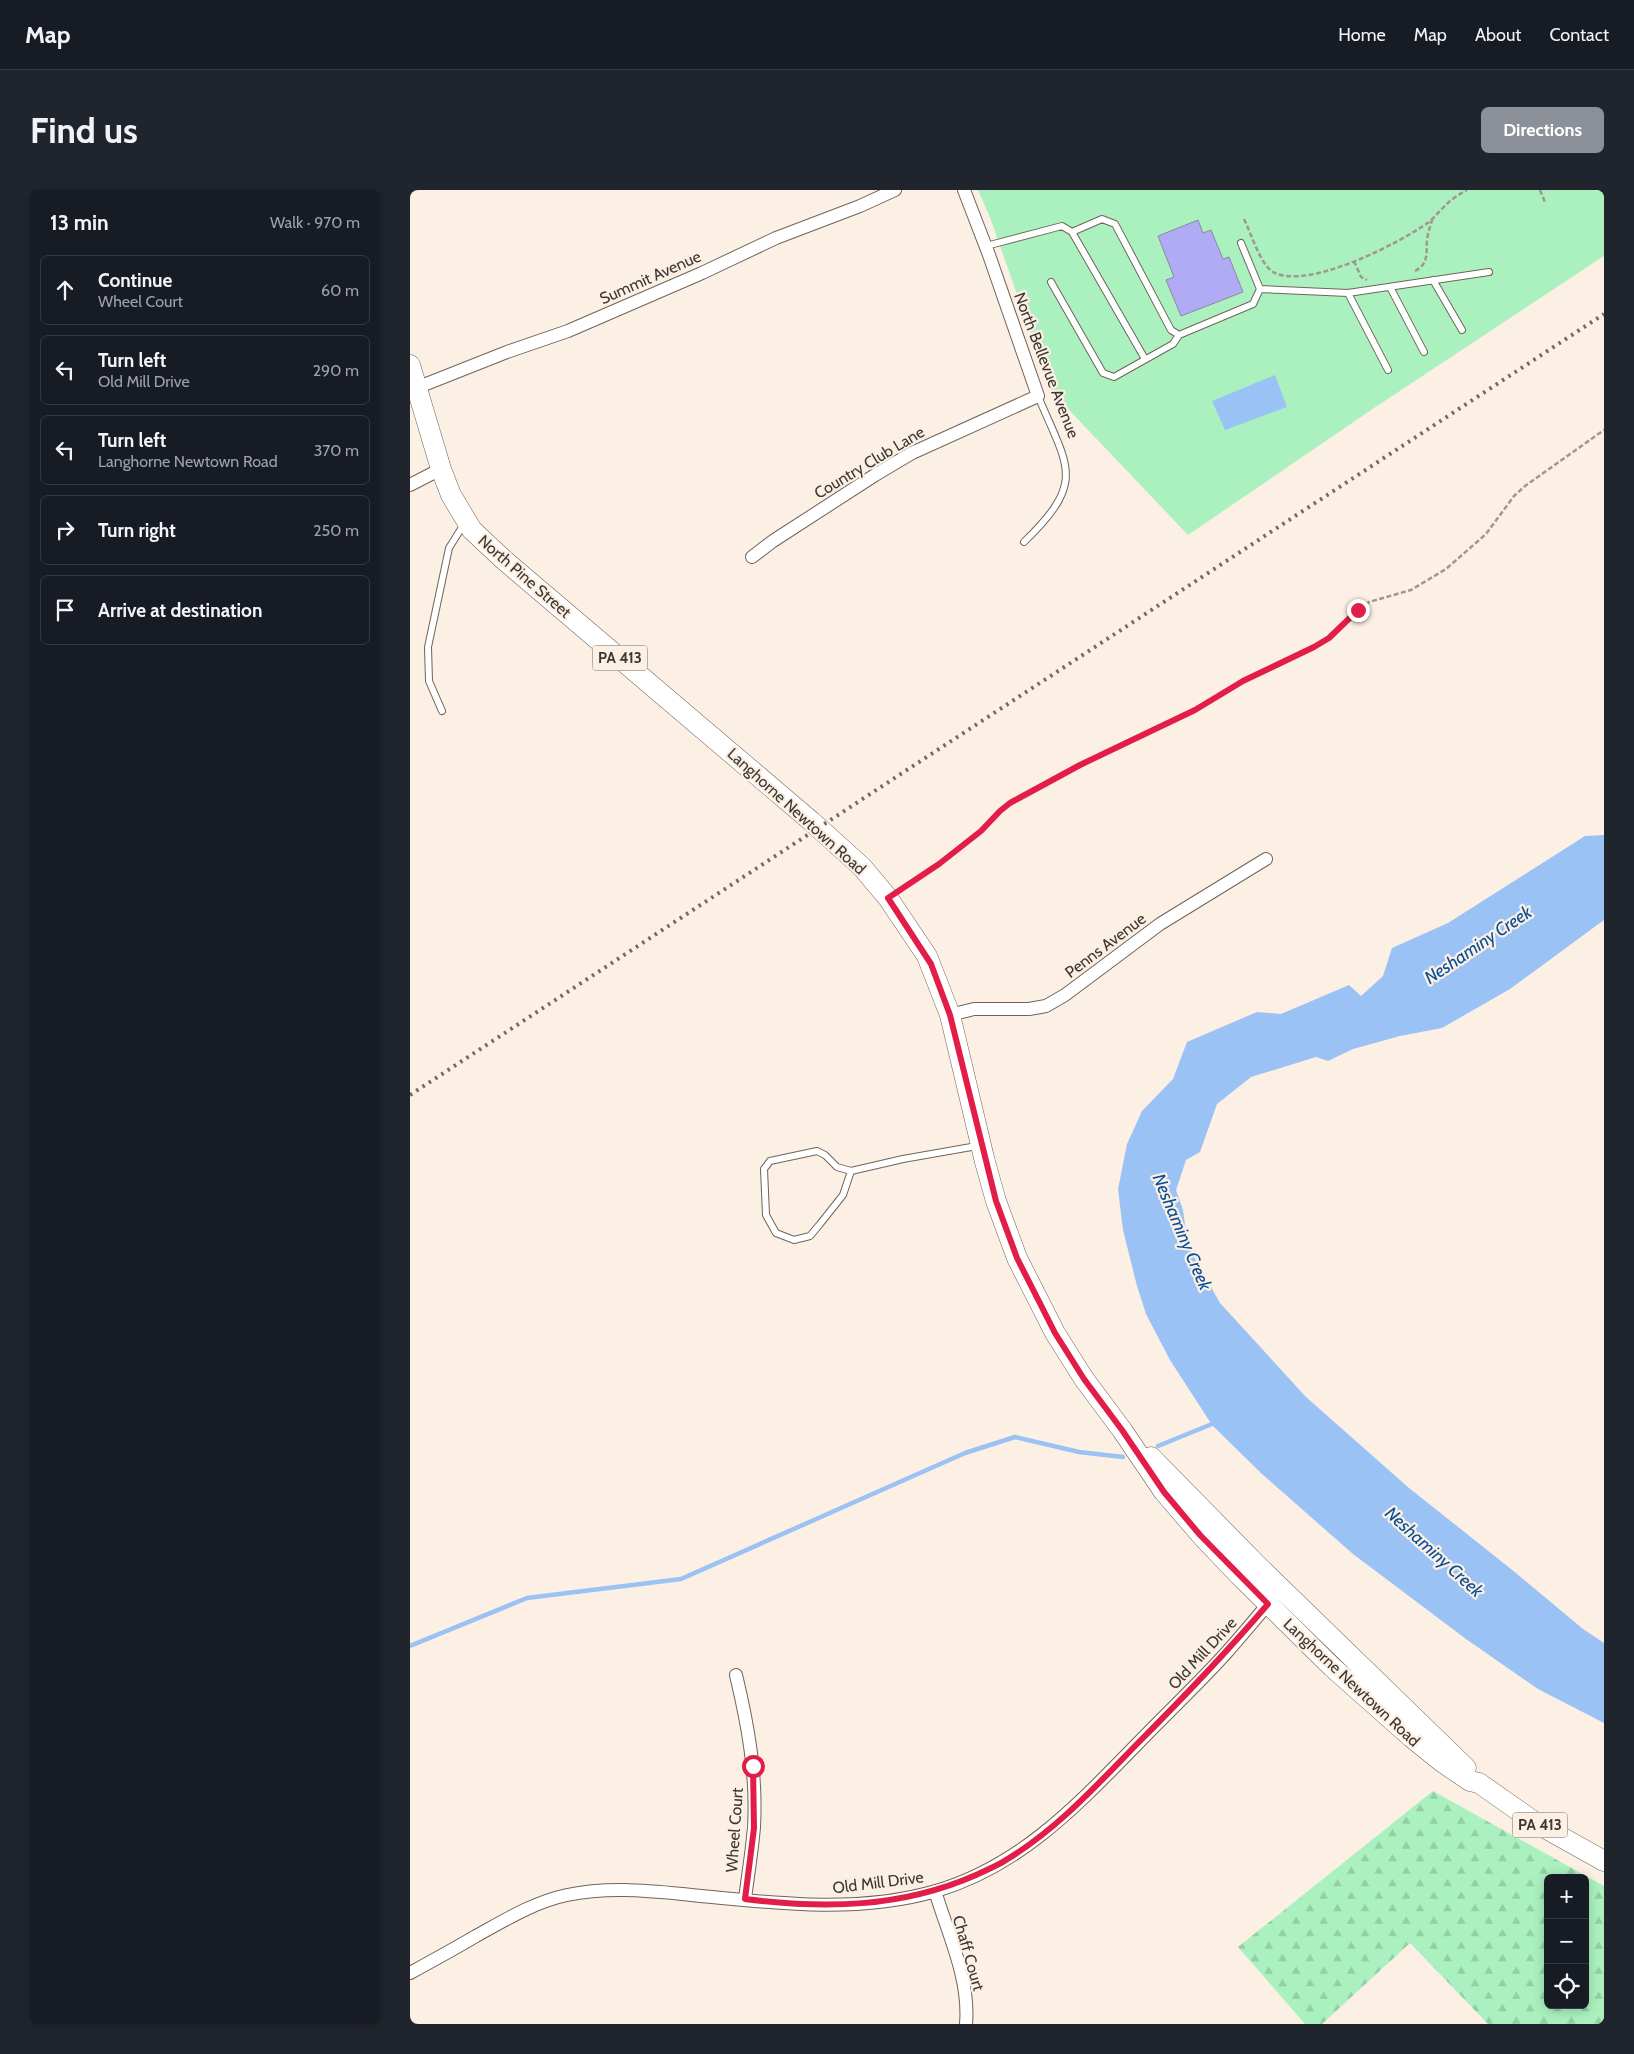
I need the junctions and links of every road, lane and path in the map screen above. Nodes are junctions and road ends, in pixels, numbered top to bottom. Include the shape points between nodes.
1 (895, 190) edge
2 (964, 190) edge
3 (1466, 190) edge
4 (1540, 190) edge
5 (1545, 202) dead end
6 (1433, 218) junction
7 (1244, 219) dead end
8 (1072, 232) junction
9 (1241, 243) dead end
10 (986, 246) junction
11 (1354, 261) junction
12 (1489, 272) dead end
13 (1412, 273) dead end
14 (1433, 280) junction
15 (1051, 282) dead end
16 (1371, 282) dead end
17 (1390, 286) junction
18 (1260, 289) junction
19 (1348, 293) junction
20 (1462, 330) dead end
21 (1179, 335) junction
22 (1424, 352) dead end
23 (1145, 359) junction
24 (410, 365) edge
25 (1388, 370) dead end
26 (416, 388) junction
27 (1038, 396) junction
28 (1604, 430) edge
29 (441, 469) junction
30 (410, 485) edge
31 (465, 521) junction
32 (1024, 542) dead end
33 (752, 557) dead end
34 (442, 711) dead end
35 (713, 736) joint
36 (1266, 859) dead end
37 (888, 898) junction
38 (950, 1015) junction
39 (981, 1145) junction
40 (851, 1171) junction
41 (1274, 1596) junction
42 (736, 1675) dead end
43 (1604, 1861) edge
44 (934, 1891) junction
45 (745, 1899) junction
46 (410, 1973) edge
47 (966, 2024) edge

1 - 26 street, Summit Avenue via 776,238 568,331
2 - 10 street, North Bellevue Avenue
3 - 6 path
4 - 5 path
6 - 11 path
6 - 13 path via 1427,238 1427,258 1421,268
7 - 11 path via 1265,265 1281,275 1292,277 1322,272
8 - 10 lane via 1062,226
8 - 21 lane via 1102,219 1115,224 1171,330
8 - 23 lane
9 - 18 lane
10 - 27 street, North Bellevue Avenue
11 - 16 path via 1361,277
12 - 14 lane
14 - 17 lane
14 - 20 lane
15 - 23 lane via 1103,373 1114,377
17 - 19 lane
17 - 22 lane
18 - 19 lane
18 - 21 lane via 1253,304
19 - 25 lane
21 - 23 lane via 1173,344
24 - 26 main road, North Pine Street / PA 413
26 - 29 main road, North Pine Street / PA 413
27 - 32 lane, North Bellevue Avenue via 1061,449 1067,477 1057,506
27 - 33 street, Country Club Lane via 912,453
28 - 37 path via 1525,486 1486,534 1446,569 1411,590 1369,602 1329,638 1314,647 1010,803 939,864
29 - 30 street
29 - 31 main road, North Pine Street / PA 413
31 - 34 lane via 449,548 428,647 429,681
31 - 35 main road, North Pine Street / PA 413 via 504,560
35 - 37 main road, Langhorne Newtown Road / PA 413 via 829,836 862,867
36 - 38 street, Penns Avenue via 1160,924 1046,1006 974,1009
37 - 38 main road, Langhorne Newtown Road / PA 413 via 927,956
38 - 39 main road, Langhorne Newtown Road / PA 413
39 - 40 lane
39 - 41 main road, Langhorne Newtown Road / PA 413 via 996,1201 1017,1258 1055,1333 1084,1379 1164,1492 1200,1535
40 - 40 lane via 837,1167 817,1151 770,1160 764,1169 764,1192 766,1215 776,1233 794,1240 810,1236 843,1195
41 - 43 main road, Langhorne Newtown Road / PA 413 via 1332,1667 1442,1762 1470,1781 1479,1783 1536,1823
41 - 44 street, Old Mill Drive via 1227,1652 1080,1802 1042,1836 1005,1861
42 - 45 street, Wheel Court via 746,1714 753,1766 754,1828
44 - 45 street, Old Mill Drive via 889,1900 842,1904 796,1905
44 - 47 street, Chaff Court via 962,1978
45 - 46 street, Old Mill Drive via 623,1889 565,1895 519,1911

